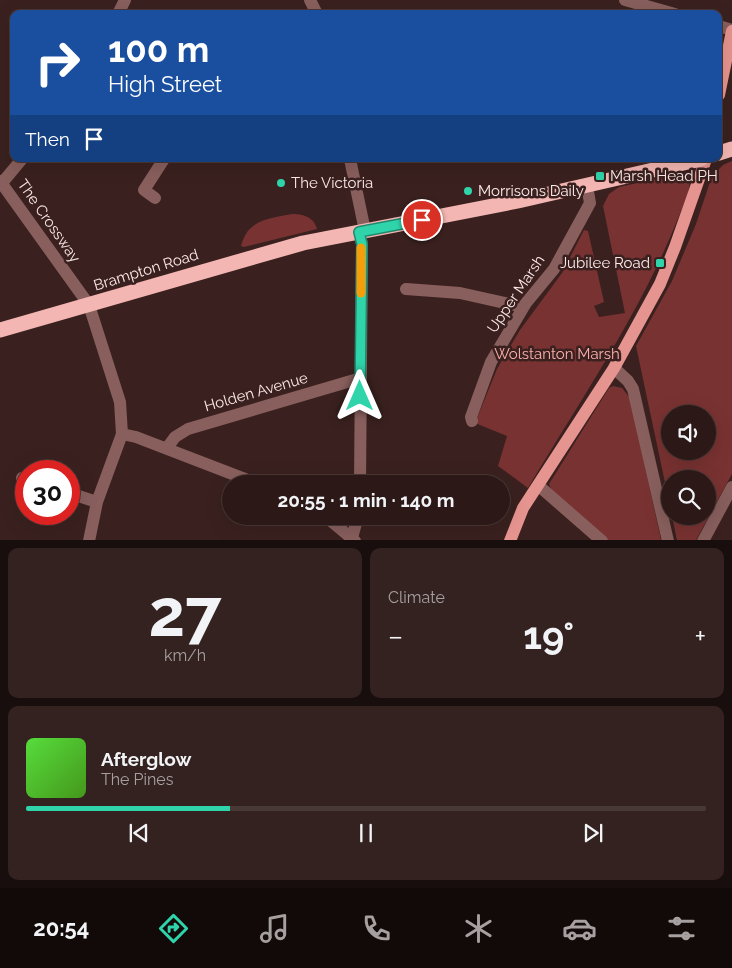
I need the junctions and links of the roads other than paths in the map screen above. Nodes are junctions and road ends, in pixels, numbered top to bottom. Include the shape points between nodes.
1 (626, 0) edge
2 (661, 10) edge
3 (732, 30) edge
4 (726, 58) junction
5 (722, 65) edge
6 (722, 79) edge
7 (19, 162) edge
8 (162, 162) edge
9 (350, 162) edge
10 (688, 162) edge
11 (705, 162) edge
12 (1, 182) edge
13 (587, 186) junction
14 (155, 198) dead end
15 (362, 232) junction
16 (406, 289) dead end
17 (90, 306) junction
18 (523, 307) junction
19 (0, 330) edge
20 (614, 368) junction
21 (361, 378) junction
22 (472, 421) dead end
23 (122, 434) junction
24 (167, 448) junction
25 (235, 475) edge
26 (360, 475) edge
27 (539, 486) junction
28 (732, 486) edge
29 (80, 497) edge
30 (729, 500) edge
31 (97, 502) junction
32 (336, 525) edge
33 (356, 525) edge
34 (353, 539) edge
35 (89, 540) edge
36 (510, 540) edge
37 (602, 540) edge
38 (668, 540) edge
39 (703, 540) edge

1 - 2 street
3 - 4 main road
4 - 5 street
4 - 6 main road
7 - 12 street
8 - 14 street via 144,190
9 - 15 street
10 - 13 highway, Brampton Road
11 - 20 main road via 660,284
12 - 17 street, The Crossway
13 - 15 highway, Brampton Road
13 - 18 street, Upper Marsh via 590,203 554,269
15 - 17 highway, Brampton Road via 303,243 167,280
15 - 21 street
16 - 18 street via 460,292
17 - 19 highway, Brampton Road
17 - 23 street, The Crossway via 120,402
18 - 22 street, Upper Marsh via 491,362
20 - 27 main road
20 - 38 street via 633,390
21 - 24 street, Holden Avenue via 188,429 175,437
21 - 26 street
23 - 24 street
23 - 31 street
24 - 25 street
27 - 36 main road via 523,508
27 - 37 street
28 - 30 street
29 - 31 street
30 - 39 street
31 - 35 street
32 - 34 street
33 - 34 street

